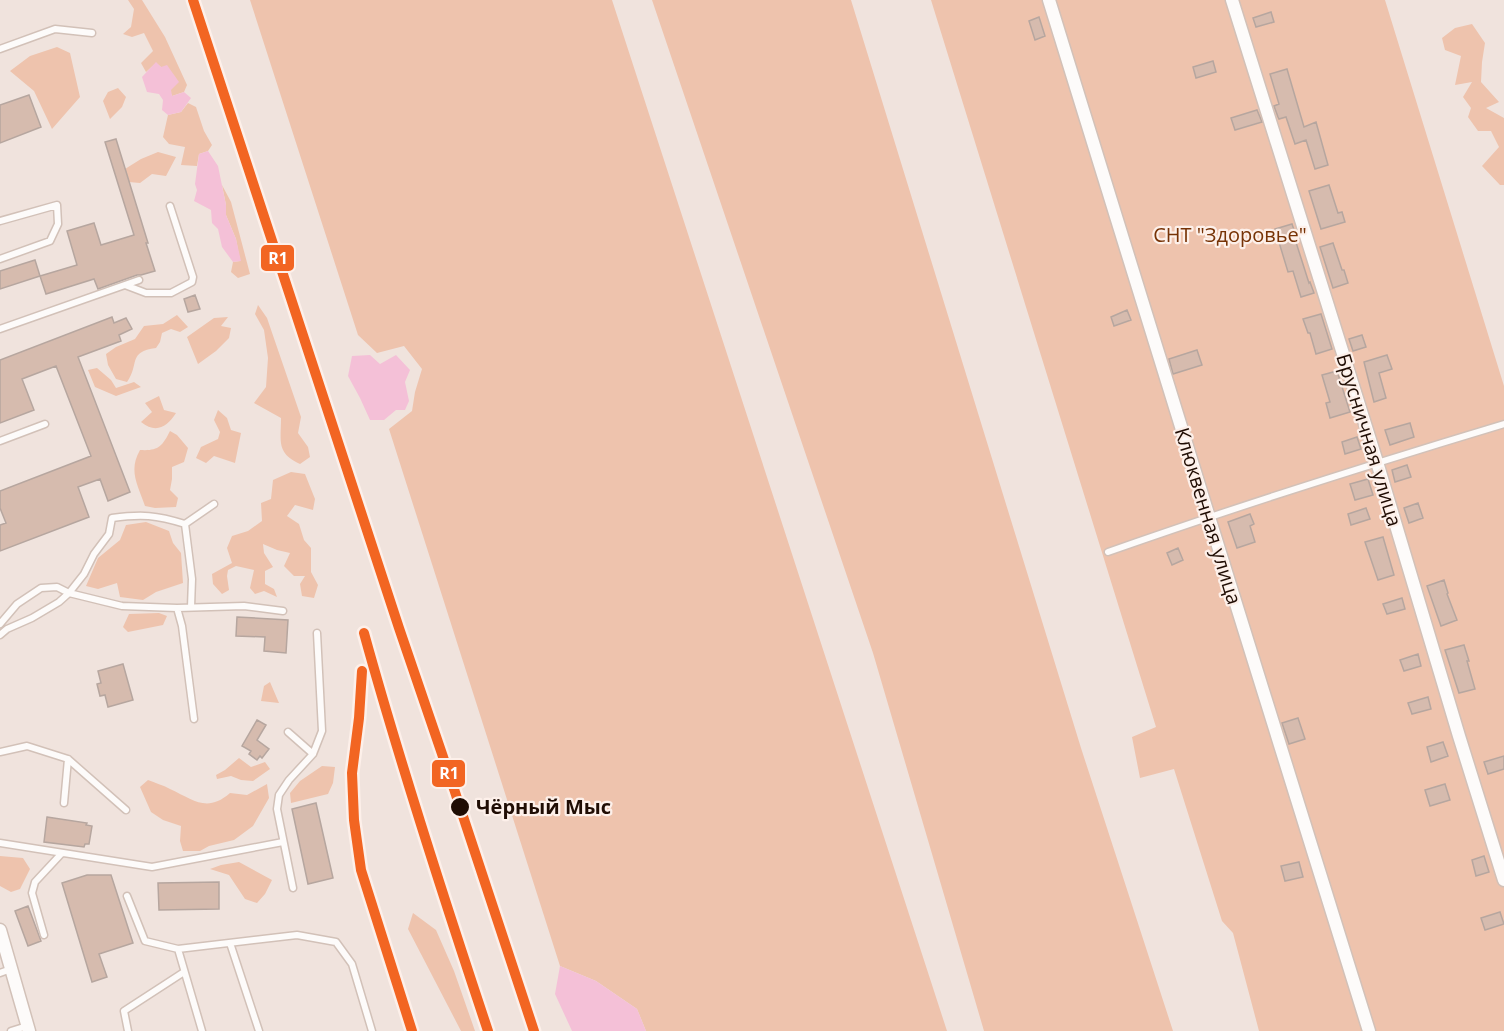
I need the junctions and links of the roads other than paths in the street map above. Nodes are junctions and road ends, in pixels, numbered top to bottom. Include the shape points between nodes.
1 (1049, 0) edge
2 (1232, 0) edge
3 (92, 33) dead end
4 (0, 49) edge
5 (170, 206) dead end
6 (0, 221) edge
7 (0, 259) edge
8 (139, 280) dead end
9 (125, 285) junction
10 (0, 329) edge
11 (1504, 423) edge
12 (45, 424) dead end
13 (0, 441) edge
14 (1377, 462) junction
15 (214, 504) dead end
16 (1209, 517) junction
17 (185, 524) junction
18 (1108, 552) dead end
19 (69, 593) junction
20 (191, 607) junction
21 (177, 608) junction
22 (283, 611) dead end
23 (0, 624) edge
24 (318, 633) dead end
25 (0, 634) edge
26 (194, 720) dead end
27 (288, 732) dead end
28 (0, 752) edge
29 (313, 754) junction
30 (68, 759) junction
31 (64, 803) dead end
32 (126, 810) dead end
33 (283, 842) junction
34 (0, 843) edge
35 (62, 853) junction
36 (1504, 880) edge
37 (293, 888) dead end
38 (127, 896) dead end
39 (0, 930) edge
40 (44, 935) dead end
41 (230, 943) junction
42 (178, 949) junction
43 (6, 971) edge
44 (184, 972) junction
45 (28, 1028) edge
46 (11, 1031) edge
47 (128, 1031) edge
48 (202, 1031) edge
49 (259, 1031) edge
50 (372, 1031) edge
51 (1369, 1031) edge

1 - 16 street, Клюквенная улица
2 - 14 street, Брусничная улица
3 - 4 lane via 55,29
5 - 9 lane via 192,282 171,293 146,293
6 - 7 lane via 57,205 58,224 50,241
8 - 9 lane
9 - 10 lane
11 - 14 lane
12 - 13 lane
14 - 16 lane
14 - 36 street, Брусничная улица
15 - 17 lane
16 - 18 lane
16 - 51 street, Клюквенная улица
17 - 19 lane via 159,516 112,518 109,534
17 - 20 lane via 192,579
19 - 21 lane via 122,606
19 - 23 lane via 57,587 41,588 17,604
19 - 25 lane via 33,618
20 - 21 lane
20 - 22 lane via 244,606
21 - 26 lane
24 - 29 lane via 322,731
27 - 29 lane
28 - 30 lane via 27,746
29 - 33 lane via 279,795 277,809
30 - 31 lane
30 - 32 lane
33 - 35 lane via 152,867
33 - 37 lane
34 - 35 lane
35 - 40 lane via 35,882 32,893
38 - 42 lane via 145,941
39 - 43 street
41 - 42 lane
41 - 49 lane
41 - 50 lane via 297,935 336,942 352,964
42 - 44 lane
43 - 45 street
44 - 47 lane via 124,1011
44 - 48 lane
45 - 46 lane

